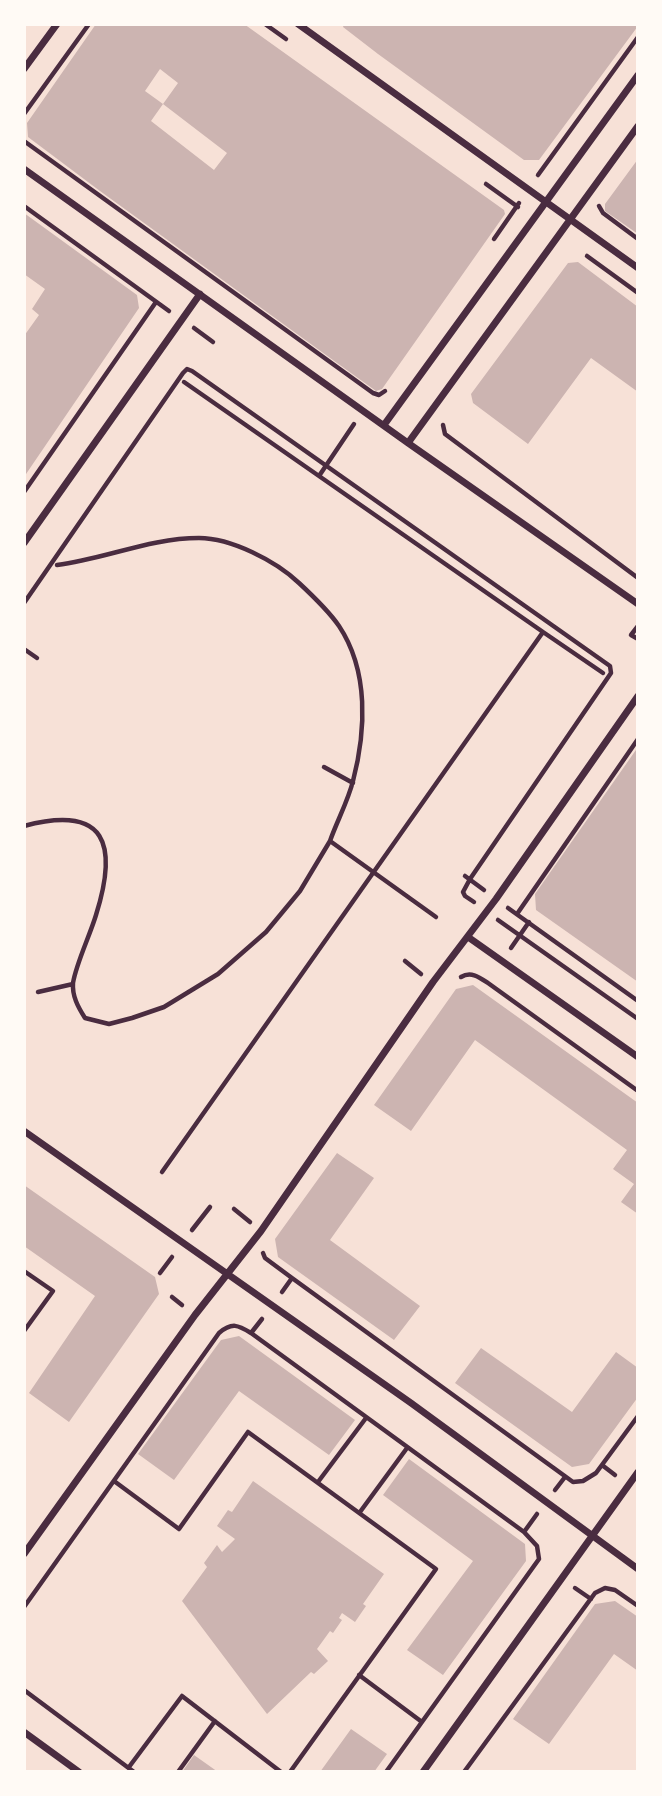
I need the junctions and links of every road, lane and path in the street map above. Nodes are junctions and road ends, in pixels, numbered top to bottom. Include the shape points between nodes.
1 (57, 24) edge
2 (89, 24) edge
3 (298, 24) edge
4 (638, 37) edge
5 (24, 69) edge
6 (638, 75) edge
7 (24, 114) edge
8 (638, 126) edge
9 (24, 141) edge
10 (24, 169) edge
11 (538, 175) dead end
12 (545, 203) junction
13 (24, 206) edge
14 (569, 220) junction
15 (577, 249) dead end
16 (638, 268) edge
17 (200, 293) junction
18 (638, 293) edge
19 (184, 382) dead end
20 (390, 386) dead end
21 (443, 423) dead end
22 (384, 425) junction
23 (347, 434) dead end
24 (408, 443) junction
25 (326, 465) junction
26 (319, 476) junction
27 (24, 492) edge
28 (24, 542) edge
29 (57, 565) dead end
30 (638, 578) edge
31 (24, 603) edge
32 (638, 604) edge
33 (638, 626) edge
34 (543, 632) junction
35 (638, 639) edge
36 (24, 649) edge
37 (37, 658) dead end
38 (612, 669) dead end
39 (603, 673) dead end
40 (638, 696) edge
41 (638, 739) edge
42 (324, 767) dead end
43 (353, 783) junction
44 (24, 826) edge
45 (330, 841) junction
46 (374, 872) junction
47 (436, 917) dead end
48 (528, 922) junction
49 (468, 937) junction
50 (502, 962) junction
51 (455, 981) dead end
52 (73, 984) junction
53 (38, 992) dead end
54 (638, 1001) edge
55 (638, 1057) edge
56 (638, 1091) edge
57 (24, 1131) edge
58 (162, 1172) dead end
59 (264, 1247) dead end
60 (24, 1271) edge
61 (227, 1273) junction
62 (24, 1331) edge
63 (219, 1333) dead end
64 (251, 1334) dead end
65 (638, 1416) edge
66 (366, 1418) junction
67 (407, 1448) junction
68 (638, 1472) edge
69 (114, 1481) junction
70 (318, 1482) junction
71 (360, 1513) junction
72 (591, 1536) junction
73 (24, 1554) edge
74 (638, 1569) edge
75 (638, 1606) edge
76 (24, 1607) edge
77 (359, 1675) junction
78 (24, 1690) edge
79 (215, 1721) junction
80 (422, 1722) junction
81 (24, 1732) edge
82 (129, 1767) junction
83 (79, 1772) edge
84 (134, 1772) edge
85 (178, 1772) edge
86 (281, 1772) edge
87 (290, 1772) edge
88 (386, 1772) edge
89 (423, 1772) edge
90 (464, 1772) edge

1 - 5 street
2 - 7 path
3 - 12 street
4 - 11 path
6 - 12 street
8 - 14 street
9 - 20 path via 373,393 379,396
10 - 17 street
12 - 14 street
12 - 22 street
13 - 27 path via 156,302
14 - 16 street
14 - 24 street
15 - 18 path
17 - 22 street
17 - 28 street
19 - 26 path
21 - 30 path via 445,434
22 - 24 street
23 - 25 path
24 - 32 street
25 - 26 path
25 - 31 path via 187,369
25 - 38 path
26 - 34 path
29 - 43 path via 158,541 201,538 258,554 289,573 340,627 353,655 362,687
33 - 35 path via 631,635
34 - 39 path
34 - 46 path
36 - 37 path
40 - 49 street
41 - 48 path via 516,914
42 - 43 path
43 - 45 path
44 - 52 path via 48,820 88,824 103,846 107,871
45 - 46 path
45 - 52 path via 300,891 266,932 218,974 164,1007 109,1024 85,1018 75,1002
46 - 47 path
46 - 58 path
48 - 50 path
48 - 54 path
49 - 50 street
49 - 61 street
50 - 55 street
51 - 56 path via 474,975
52 - 53 path
57 - 61 street
59 - 65 path via 265,1258 573,1482 596,1473
60 - 62 path via 53,1291
61 - 72 street
61 - 73 street
63 - 69 path
64 - 66 path
66 - 67 path
66 - 70 path
67 - 71 path
67 - 80 path via 530,1537 538,1556
68 - 72 street
69 - 70 path via 180,1529 248,1432
69 - 76 path
70 - 71 path
71 - 77 path via 436,1569
72 - 74 street
72 - 89 street
75 - 90 path via 615,1590 595,1593
77 - 80 path
77 - 87 path
78 - 82 path
79 - 82 path via 182,1696
79 - 85 path
79 - 86 path
80 - 88 path
81 - 83 street
82 - 84 path

